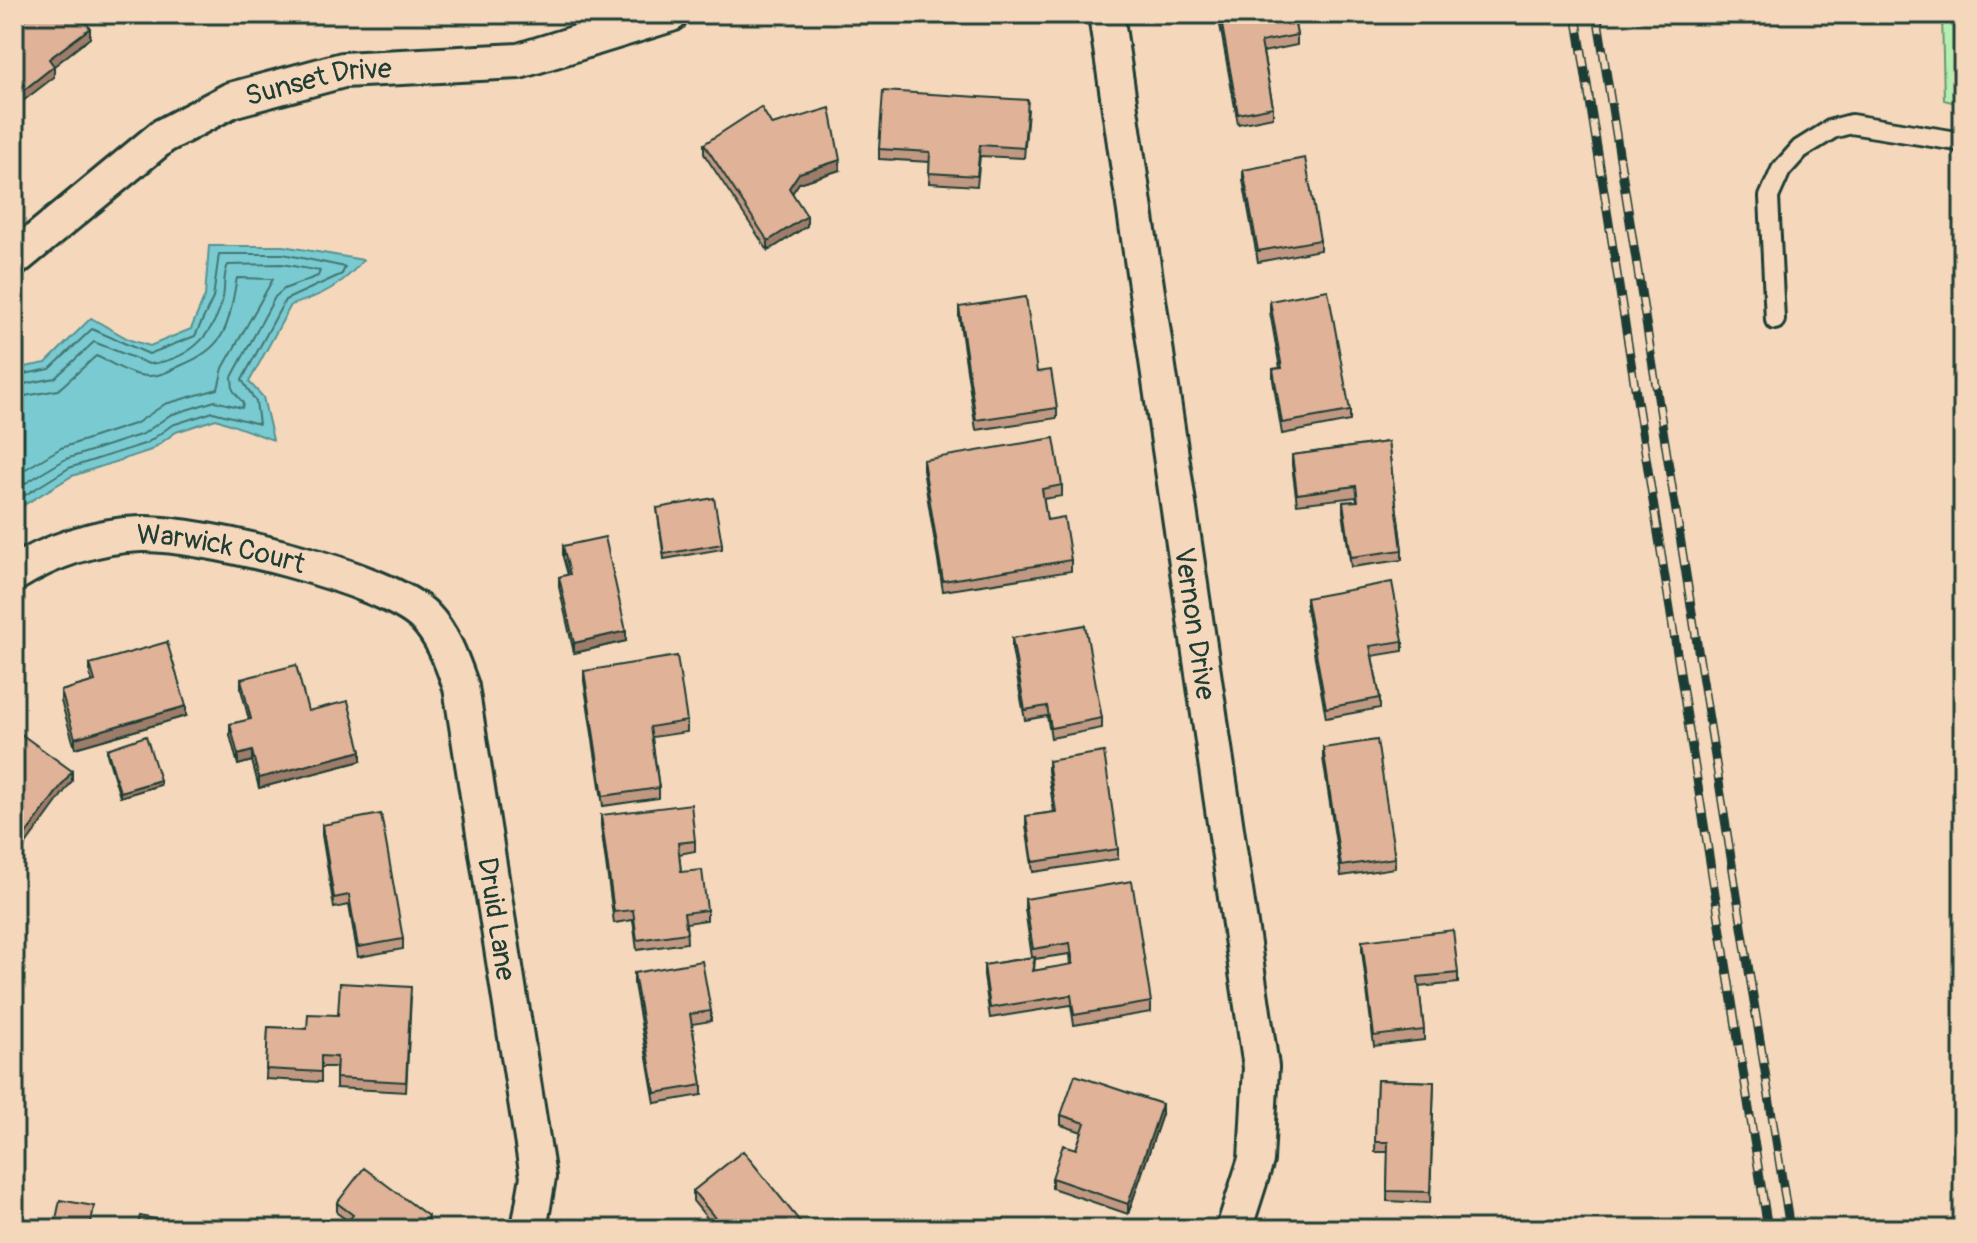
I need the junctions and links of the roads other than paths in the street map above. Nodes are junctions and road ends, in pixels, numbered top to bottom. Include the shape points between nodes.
1 (671, 14) edge
2 (1106, 14) edge
3 (1963, 142) edge
4 (14, 259) edge
5 (1775, 320) dead end
6 (14, 574) edge
7 (425, 617) joint
8 (538, 1177) junction
9 (529, 1229) edge
10 (556, 1229) edge
11 (1234, 1229) edge

1 - 4 street, Sunset Drive via 519,61 343,70 231,100 163,136
2 - 11 street, Vernon Drive via 1261,1067 1256,1160
3 - 5 lane via 1851,124 1800,149 1781,170 1769,197
6 - 7 street, Warwick Court via 101,539 142,534 199,538 359,580
7 - 8 street, Druid Lane via 447,648 461,687
8 - 9 street, Druid Lane
8 - 10 street

